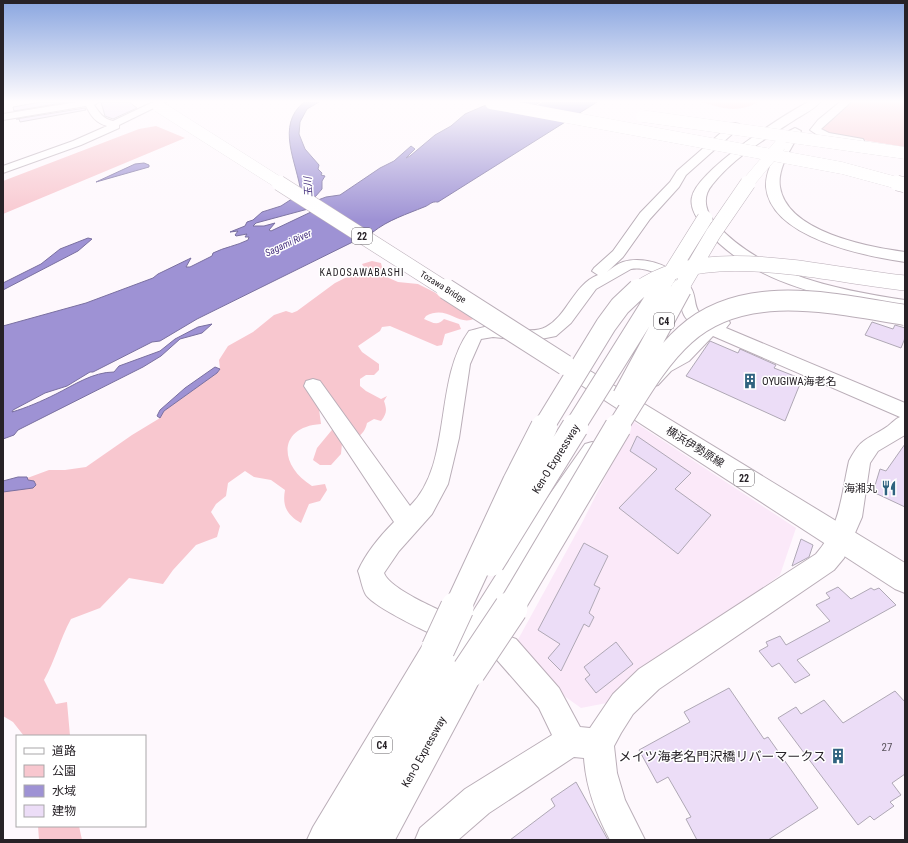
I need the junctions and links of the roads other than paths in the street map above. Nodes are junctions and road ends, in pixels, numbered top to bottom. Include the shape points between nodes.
1 (81, 141) edge
2 (215, 141) edge
3 (699, 141) edge
4 (718, 141) edge
5 (758, 141) edge
6 (768, 141) edge
7 (784, 141) edge
8 (794, 141) edge
9 (820, 141) edge
10 (862, 141) edge
11 (905, 149) edge
12 (905, 153) edge
13 (3, 170) edge
14 (905, 185) edge
15 (905, 258) edge
16 (600, 278) junction
17 (905, 283) edge
18 (905, 305) edge
19 (905, 315) edge
20 (905, 322) edge
21 (713, 328) junction
22 (565, 365) joint
23 (313, 386) dead end
24 (628, 405) junction
25 (905, 411) edge
26 (905, 423) edge
27 (408, 523) junction
28 (841, 538) junction
29 (905, 579) edge
30 (471, 636) junction
31 (438, 649) junction
32 (469, 671) junction
33 (584, 743) junction
34 (326, 840) edge
35 (348, 840) edge
36 (375, 840) edge
37 (432, 840) edge
38 (628, 840) edge

1 - 13 street
2 - 22 main road, Tozawa Bridge / 22, bridge
3 - 14 main road, bridge via 835,166
4 - 16 street via 678,176 675,184 645,216 618,254 599,271
5 - 18 main road, bridge via 722,167 700,192 700,210 710,226 724,241 745,256 775,271 830,291
6 - 31 main road, Ken-O Expressway / C4, bridge via 731,182 711,210
7 - 32 main road, Ken-O Expressway / C4, bridge via 744,186 720,220
8 - 15 main road, bridge via 774,178 775,197 784,211 802,225 829,239
9 - 12 main road, bridge
10 - 11 street
16 - 21 street via 634,264 657,270 681,285 687,293 692,315 701,323
16 - 27 street via 586,290 563,321 550,331 539,334 482,332 475,335 461,360 452,421 439,474 424,507
17 - 31 main road, bridge via 771,267 720,264 674,271 638,289 620,306 605,327 531,451
19 - 32 main road, bridge via 836,304 776,302 722,312 690,330 676,344 622,420 535,569
20 - 21 street via 803,308 776,309 734,318
21 - 24 street via 683,357 665,367
21 - 25 street
22 - 24 main road, 横浜伊勢原線 / 22
23 - 27 street
24 - 28 main road, 横浜伊勢原線 / 22
24 - 30 street via 581,466
26 - 28 street via 895,432 871,445 860,461 850,517
27 - 30 street via 390,543 371,571 376,587 399,603 442,626
28 - 29 main road, 横浜伊勢原線 / 22
28 - 33 street via 825,562 649,679 623,704 610,722
30 - 33 street via 506,649
30 - 35 street
31 - 34 main road, Ken-O Expressway / C4
32 - 36 main road, Ken-O Expressway / C4
33 - 37 street via 477,801
33 - 38 street via 601,773 610,806

